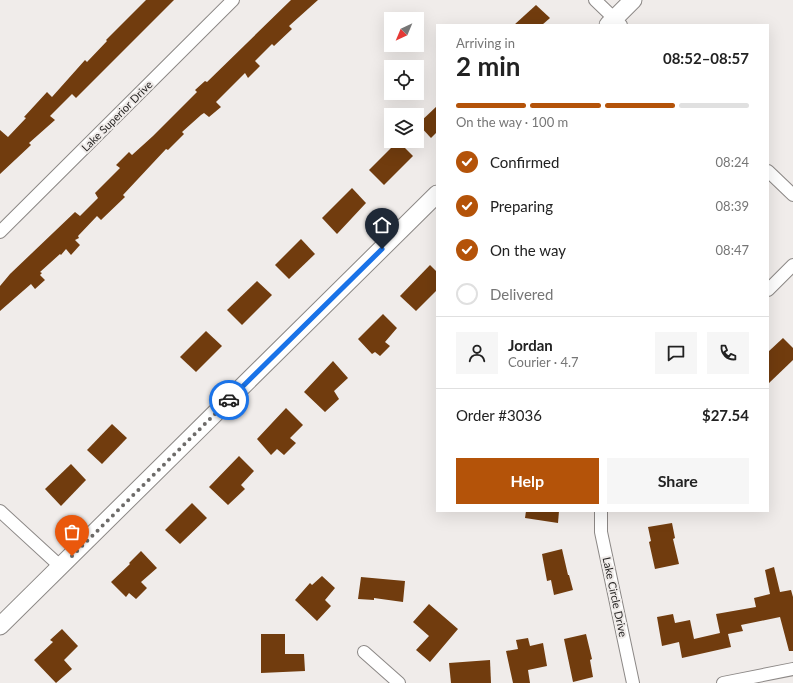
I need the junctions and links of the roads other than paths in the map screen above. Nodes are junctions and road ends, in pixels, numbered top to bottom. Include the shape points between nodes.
1 (233, 0) edge
2 (595, 0) edge
3 (633, 0) edge
4 (614, 23) edge
5 (769, 171) edge
6 (436, 195) edge
7 (793, 195) edge
8 (0, 232) edge
9 (793, 265) edge
10 (769, 289) edge
11 (0, 511) edge
12 (601, 512) edge
13 (61, 567) junction
14 (0, 626) edge
15 (364, 652) dead end
16 (793, 669) edge
17 (399, 683) edge
18 (633, 683) edge
19 (723, 683) edge

1 - 8 street, Lake Superior Drive
2 - 4 street
3 - 4 street
5 - 7 street
6 - 13 street
9 - 10 street
11 - 13 street
12 - 18 street, Lake Circle Drive via 602,532
13 - 14 street
15 - 17 street
16 - 19 street

